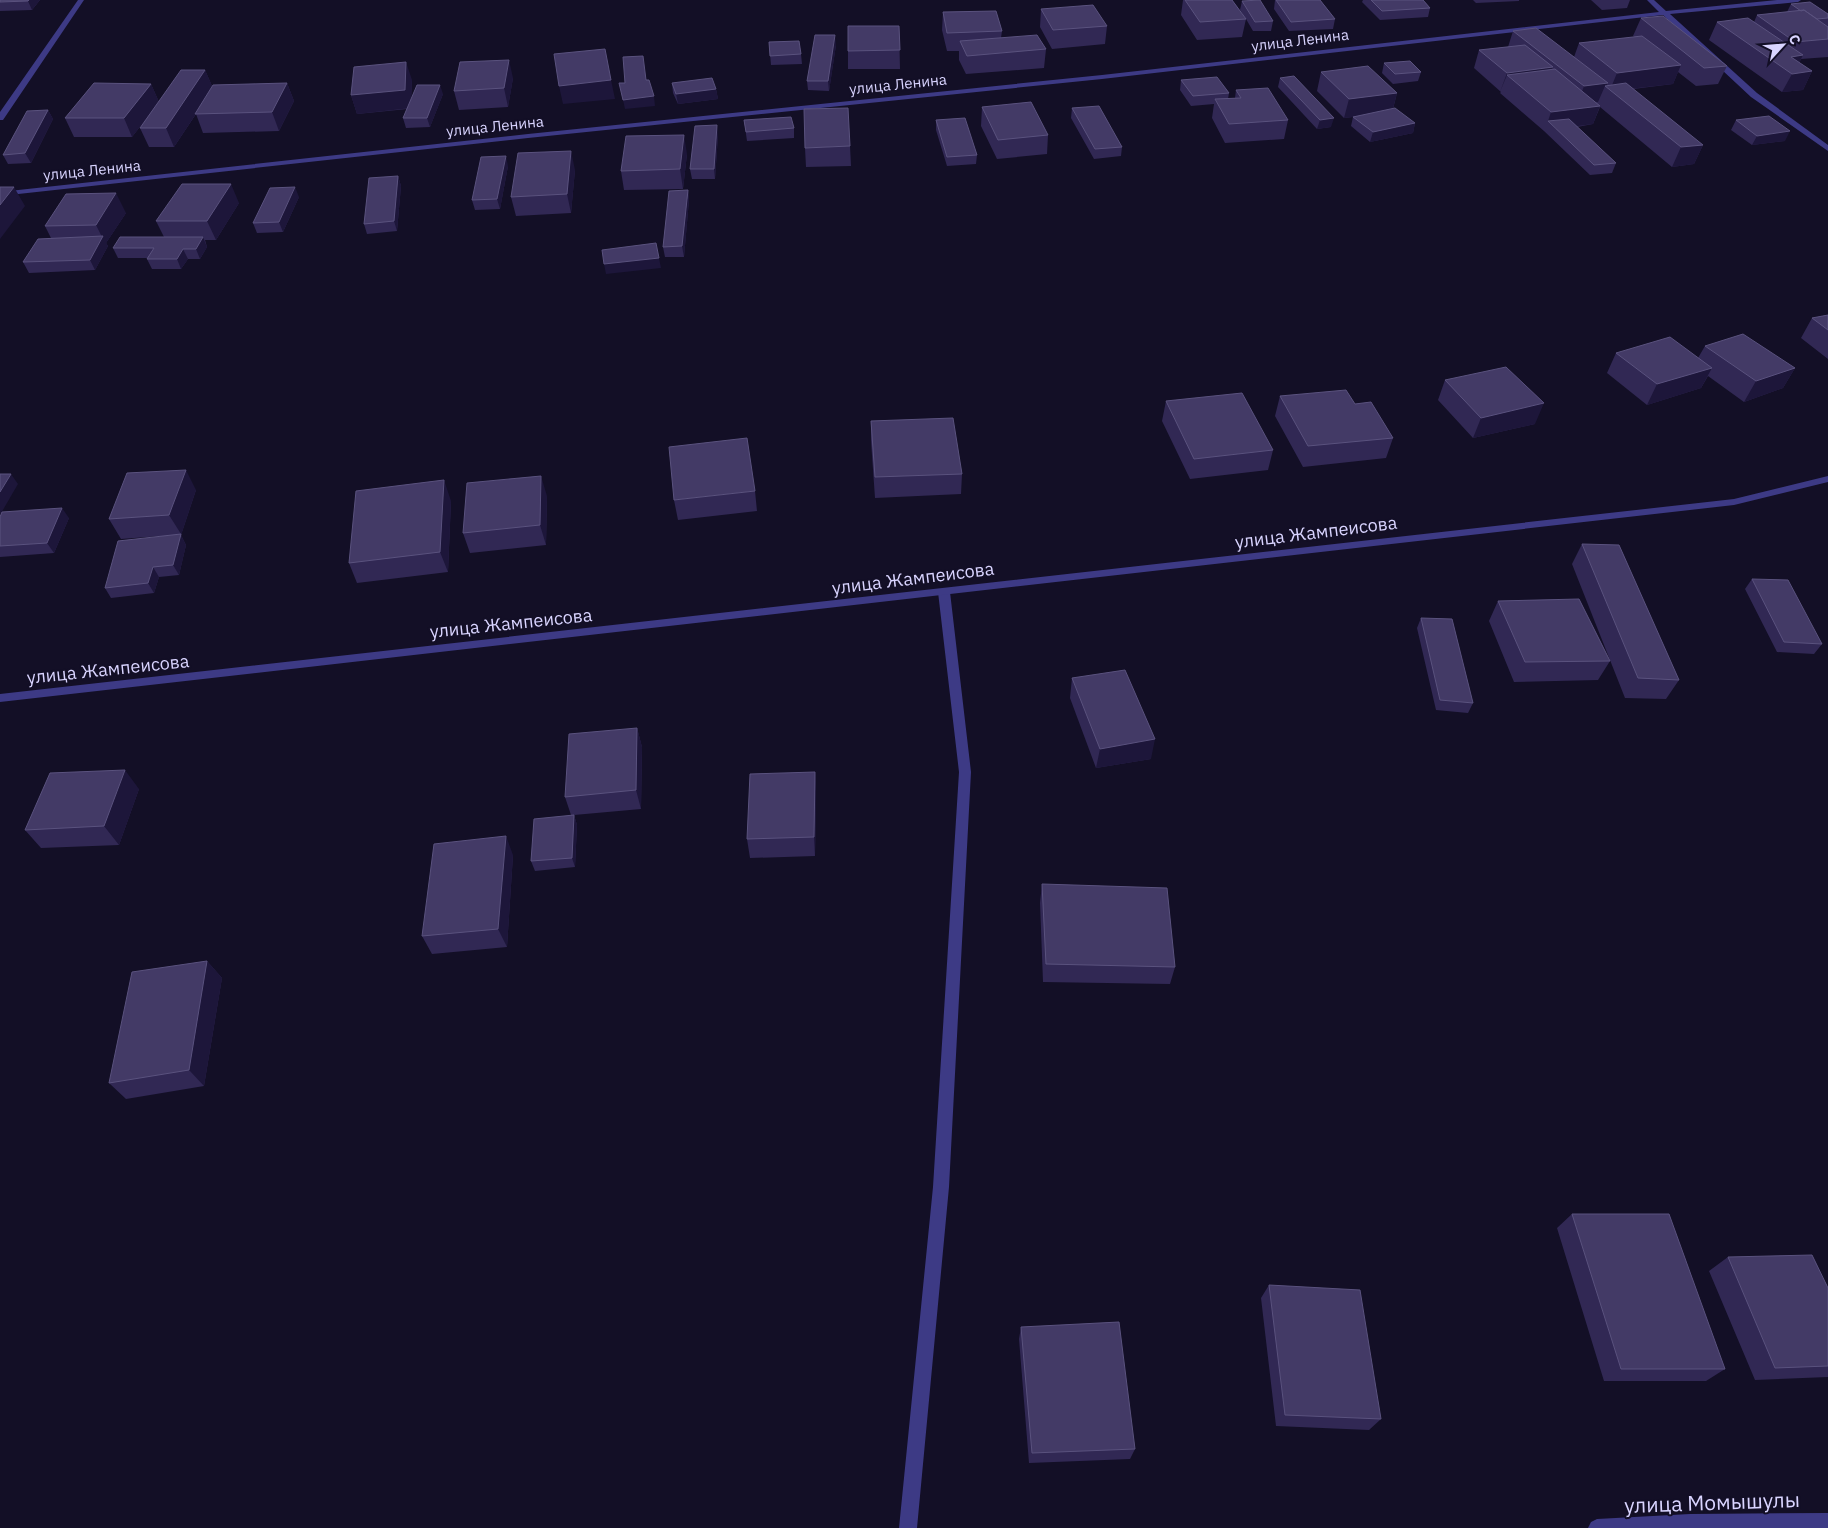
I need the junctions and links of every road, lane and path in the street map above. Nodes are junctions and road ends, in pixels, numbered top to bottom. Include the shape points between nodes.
1 (81, 0) edge
2 (1650, 0) edge
3 (1798, 0) edge
4 (1664, 13) junction
5 (0, 118) edge
6 (1828, 149) edge
7 (0, 194) edge
8 (1828, 479) edge
9 (944, 592) junction
10 (0, 698) edge
11 (1828, 1522) edge
12 (908, 1528) edge
13 (1597, 1528) edge

1 - 5 street
2 - 4 street
3 - 4 street, улица Ленина
4 - 6 street via 1754,95
4 - 7 street, улица Ленина via 1092,78
8 - 9 street, улица Жампеисова via 1734,502
9 - 10 street, улица Жампеисова
9 - 12 street via 965,772 941,1187
11 - 13 street, улица Момышулы via 1690,1523

